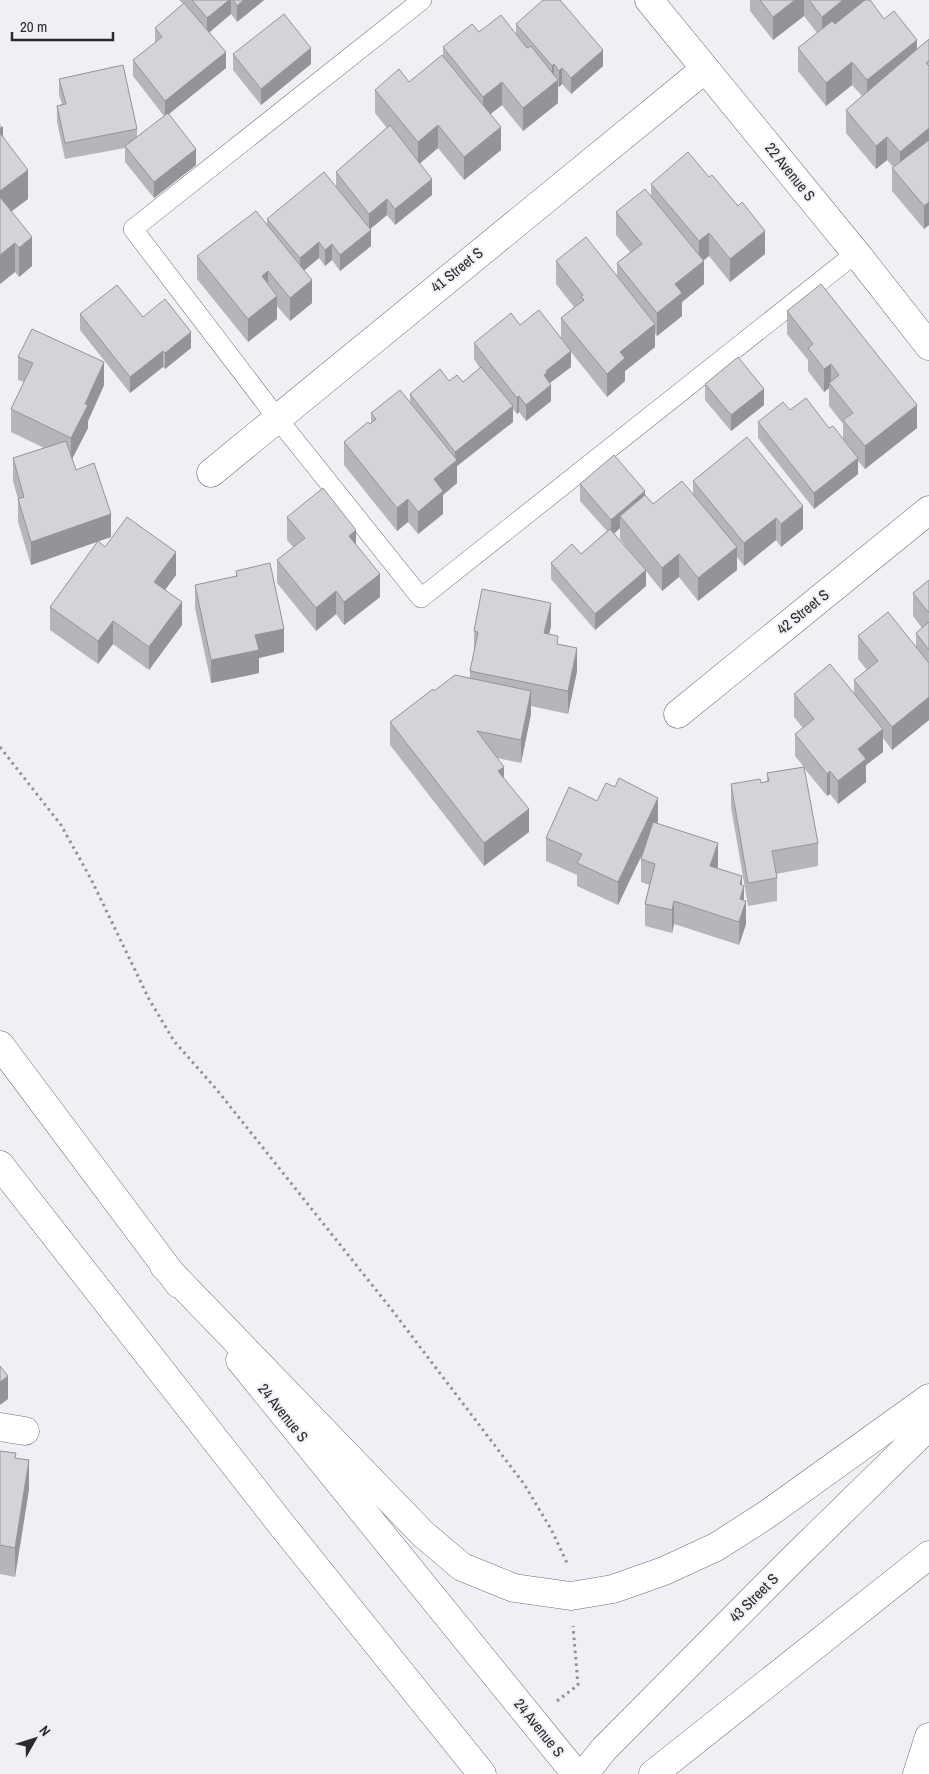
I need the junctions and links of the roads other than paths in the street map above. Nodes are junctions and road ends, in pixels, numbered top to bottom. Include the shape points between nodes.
1 (422, 0) edge
2 (649, 0) edge
3 (705, 68) junction
4 (856, 253) junction
5 (929, 346) edge
6 (277, 418) junction
7 (211, 473) dead end
8 (929, 510) edge
9 (678, 714) dead end
10 (0, 1045) edge
11 (0, 1165) edge
12 (164, 1266) junction
13 (929, 1398) edge
14 (929, 1426) edge
15 (929, 1555) edge
16 (929, 1737) edge
17 (482, 1774) edge
18 (576, 1774) edge
19 (584, 1774) edge
20 (653, 1774) edge
21 (917, 1774) edge

1 - 6 lane via 133,229
2 - 3 main road, 22 Avenue S
3 - 4 main road, 22 Avenue S
3 - 6 main road, 41 Street S
4 - 5 main road, 22 Avenue S
4 - 6 lane via 421,598
6 - 7 main road, 41 Street S
8 - 9 main road, 42 Street S
10 - 12 main road, 24 Avenue S
11 - 17 main road
12 - 13 main road via 423,1534 462,1567 514,1588 571,1596 614,1589 716,1547
12 - 18 main road, 24 Avenue S
14 - 19 main road, 43 Street S via 610,1743
15 - 20 main road
16 - 21 main road

